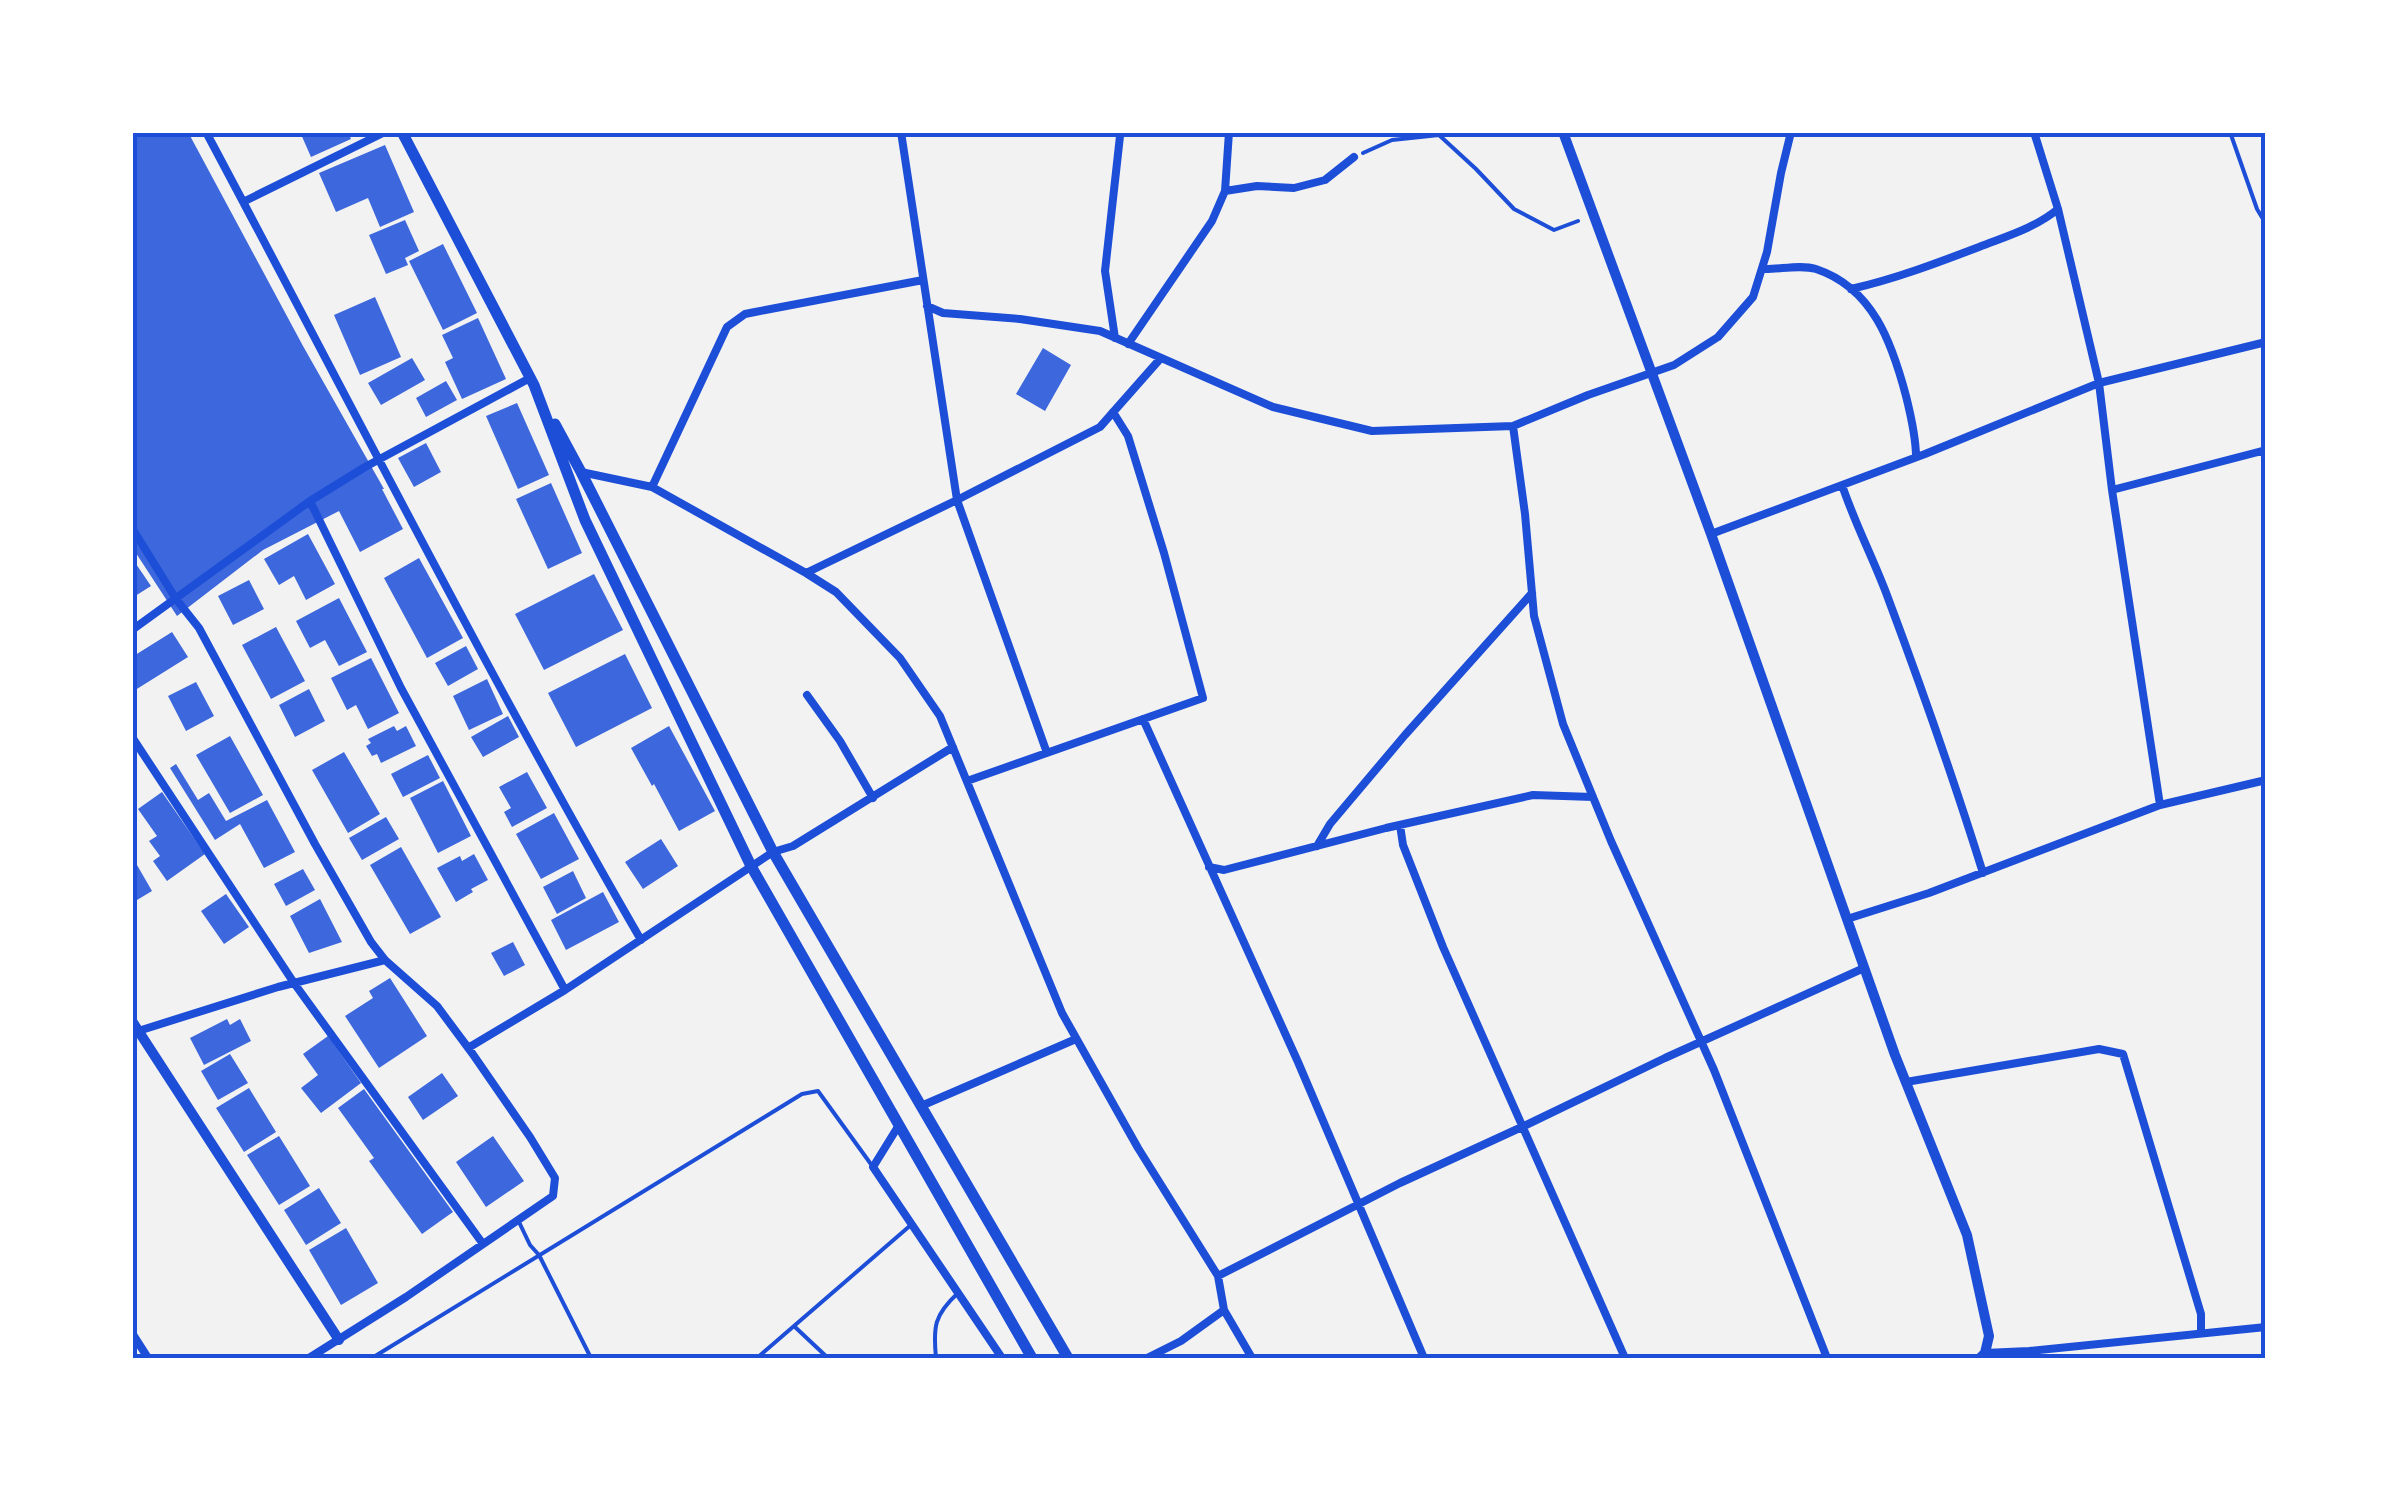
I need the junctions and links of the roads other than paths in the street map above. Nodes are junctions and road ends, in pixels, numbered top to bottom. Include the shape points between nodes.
1 (206, 132) edge
2 (384, 132) edge
3 (402, 132) edge
4 (901, 132) edge
5 (1229, 132) edge
6 (1564, 132) edge
7 (1791, 132) edge
8 (2034, 132) edge
9 (1120, 136) dead end
10 (1354, 157) road end
11 (1225, 191) junction
12 (243, 202) junction
13 (2058, 209) junction
14 (1762, 269) junction
15 (923, 280) junction
16 (1851, 289) junction
17 (927, 306) junction
18 (1116, 338) junction
19 (2266, 342) edge
20 (1128, 344) junction
21 (1160, 359) junction
22 (1653, 372) junction
23 (532, 382) junction
24 (2099, 382) junction
25 (1114, 412) junction
26 (1513, 426) junction
27 (2266, 454) edge
28 (1916, 457) junction
29 (380, 459) junction
30 (581, 472) junction
31 (1842, 485) junction
32 (652, 487) junction
33 (2112, 490) junction
34 (958, 500) junction
35 (310, 501) junction
36 (132, 528) edge
37 (1711, 534) junction
38 (806, 572) junction
39 (1532, 593) junction
40 (176, 599) junction
41 (132, 630) edge
42 (807, 695) dead end
43 (1143, 718) junction
44 (132, 737) edge
45 (952, 747) junction
46 (1047, 753) junction
47 (2266, 780) edge
48 (966, 781) junction
49 (1593, 797) junction
50 (874, 798) junction
51 (2160, 805) junction
52 (1400, 825) junction
53 (1317, 846) junction
54 (772, 852) junction
55 (751, 866) junction
56 (1209, 867) junction
57 (1983, 872) junction
58 (1847, 919) junction
59 (641, 940) junction
60 (385, 960) junction
61 (1864, 968) junction
62 (294, 983) junction
63 (565, 990) junction
64 (134, 1028) edge
65 (1076, 1039) junction
66 (1702, 1042) junction
67 (468, 1048) junction
68 (1906, 1082) junction
69 (921, 1106) junction
70 (899, 1125) junction
71 (1524, 1126) junction
72 (873, 1167) junction
73 (1358, 1205) junction
74 (518, 1221) junction
75 (912, 1224) junction
76 (483, 1244) junction
77 (539, 1255) junction
78 (1218, 1276) junction
79 (958, 1293) junction
80 (1224, 1310) junction
81 (795, 1327) junction
82 (2266, 1327) edge
83 (132, 1333) edge
84 (2201, 1333) junction
85 (339, 1340) junction
86 (1982, 1356) edge
87 (148, 1358) edge
88 (309, 1358) edge
89 (372, 1358) edge
90 (592, 1358) edge
91 (757, 1358) edge
92 (828, 1358) edge
93 (936, 1358) edge
94 (1002, 1358) edge
95 (1032, 1358) edge
96 (1068, 1358) edge
97 (1147, 1358) edge
98 (1252, 1358) edge
99 (1424, 1358) edge
100 (1625, 1358) edge
101 (1826, 1358) edge

1 - 12 street
2 - 12 street
3 - 23 main road
4 - 15 street
5 - 11 street
6 - 22 street
7 - 14 street
8 - 13 street
9 - 18 street via 1105,271
10 - 11 street via 1325,180
11 - 20 street via 1212,221
12 - 29 street
13 - 16 street via 1992,242
13 - 24 street
14 - 16 street via 1812,268
14 - 22 street via 1752,297 1718,336
15 - 17 street
15 - 32 street via 745,314 726,327
16 - 28 street via 1877,316 1896,359
17 - 18 street
17 - 34 street
18 - 20 street
19 - 24 street
20 - 21 street
21 - 25 street
21 - 26 street via 1273,407 1372,431
22 - 26 street
22 - 37 street
23 - 29 street
23 - 30 main road
23 - 55 main road via 585,520
24 - 28 street
24 - 33 street
25 - 34 street via 1100,427
25 - 43 street via 1128,436 1204,698
26 - 39 street
27 - 33 street
28 - 31 street
29 - 35 street
29 - 59 street
30 - 32 street
30 - 54 main road
31 - 37 street
31 - 57 street
32 - 38 street
33 - 51 street
34 - 38 street
34 - 46 street
35 - 40 street
35 - 63 street via 400,688
36 - 40 street
37 - 58 street
38 - 45 street via 836,592 900,658 940,716
39 - 49 street via 1563,724
39 - 53 street
40 - 41 street
40 - 60 street via 199,628
42 - 50 street
43 - 46 street
43 - 56 street
44 - 62 street
45 - 48 street
45 - 50 street
46 - 48 street
47 - 51 street
48 - 65 street
49 - 52 street via 1532,795
49 - 66 street
50 - 54 street
51 - 57 street
52 - 53 street
52 - 71 street via 1443,948
53 - 56 street via 1224,870
54 - 55 street
54 - 69 main road
55 - 59 street
55 - 70 main road
56 - 73 street
57 - 58 street
58 - 61 street
59 - 63 street
60 - 62 street
60 - 67 street via 436,1006
61 - 66 street
61 - 68 street
62 - 64 street
62 - 76 street
63 - 67 street
64 - 85 street
65 - 69 street
65 - 78 street
66 - 71 street
66 - 101 street
67 - 74 street via 555,1178 552,1196
68 - 84 street via 2099,1049 2122,1054 2201,1314
68 - 86 street via 1966,1235 1989,1336
69 - 96 main road
70 - 72 street
70 - 95 main road
71 - 73 street
71 - 100 street
72 - 75 street
72 - 77 lane via 818,1091 802,1094
73 - 78 street
73 - 99 street
74 - 76 street
74 - 77 lane
75 - 79 street
75 - 81 lane
76 - 85 street
77 - 89 lane
77 - 90 lane
78 - 80 street
79 - 93 lane via 936,1321
79 - 94 street
80 - 97 street
80 - 98 street
81 - 91 lane
81 - 92 lane
82 - 84 street
83 - 87 street
84 - 86 street
85 - 88 street

